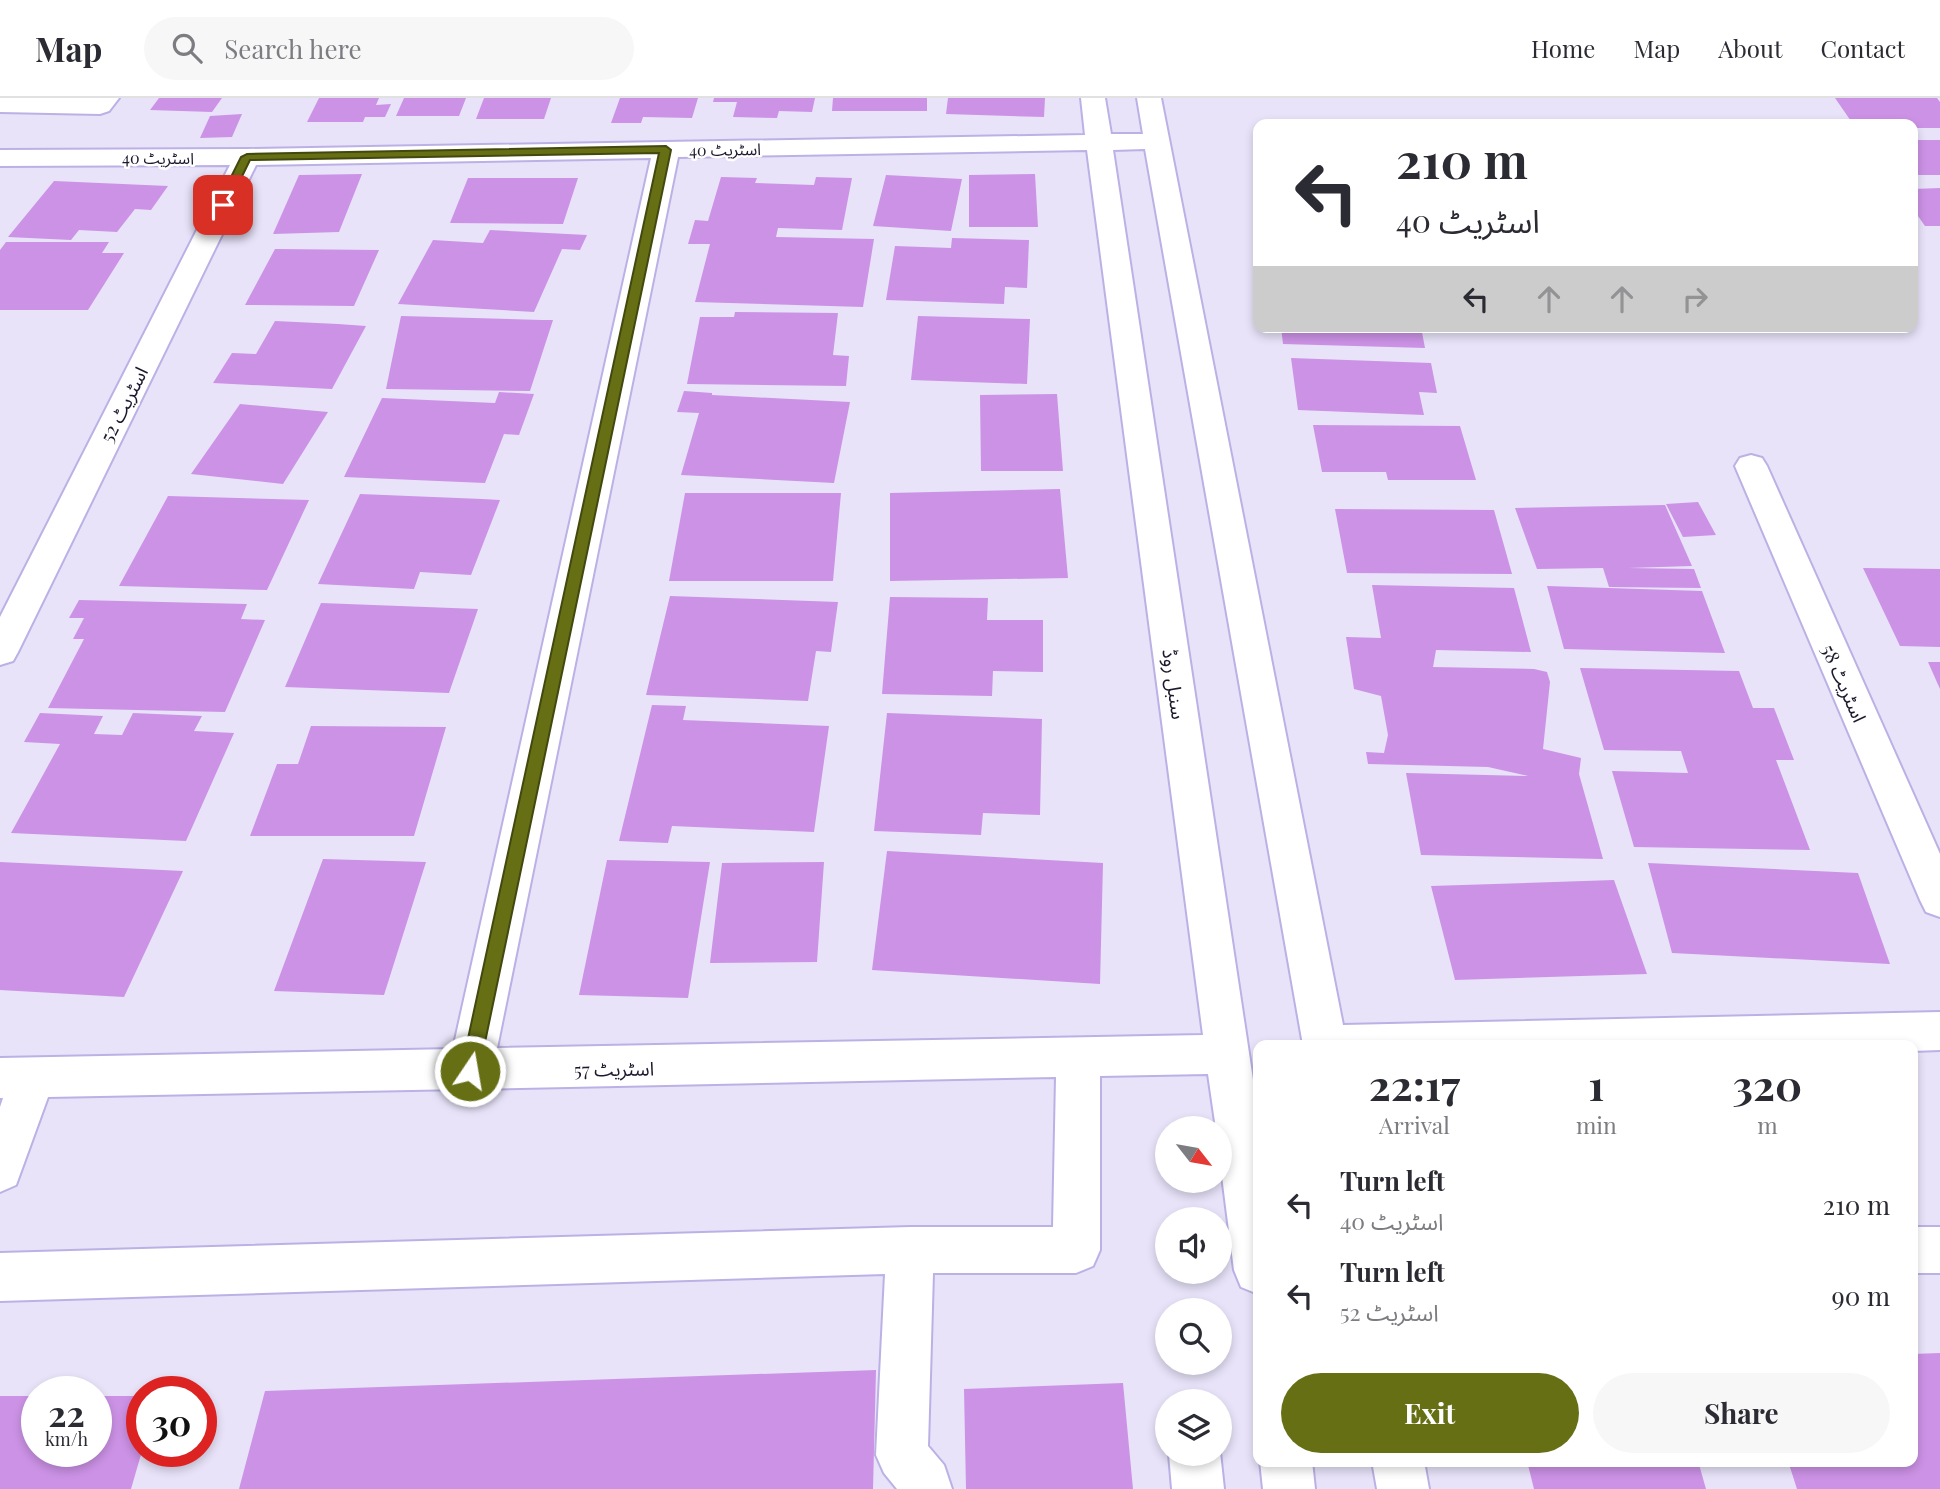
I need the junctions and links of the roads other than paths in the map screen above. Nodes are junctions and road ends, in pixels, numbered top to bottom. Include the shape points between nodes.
1 (107, 98) edge
2 (1093, 98) edge
3 (1149, 98) edge
4 (0, 104) edge
5 (1157, 141) junction
6 (1099, 142) junction
7 (666, 150) junction
8 (247, 157) junction
9 (0, 158) edge
10 (1751, 466) dead end
11 (0, 652) edge
12 (1940, 900) edge
13 (1940, 1031) edge
14 (1324, 1040) edge
15 (1630, 1040) edge
16 (1227, 1054) junction
17 (1078, 1059) junction
18 (470, 1071) junction
19 (16, 1079) edge
20 (0, 1170) edge
21 (1253, 1235) edge
22 (911, 1250) junction
23 (1918, 1250) edge
24 (1940, 1250) edge
25 (0, 1277) edge
26 (1196, 1466) edge
27 (1287, 1467) edge
28 (1399, 1467) edge
29 (926, 1489) edge
30 (1198, 1489) edge
31 (1290, 1489) edge
32 (1403, 1489) edge

1 - 4 street via 100,106
2 - 6 street, سنبل روڈ
3 - 5 street
5 - 6 street, اسٹریٹ 40
5 - 14 street
6 - 7 street, اسٹریٹ 40
6 - 16 street, سنبل روڈ
7 - 8 street, اسٹریٹ 40
7 - 18 street
8 - 9 street, اسٹریٹ 40
8 - 11 street, اسٹریٹ 52
10 - 12 street, اسٹریٹ 58
13 - 15 street
16 - 17 street, اسٹریٹ 57
16 - 21 street, سنبل روڈ
17 - 18 street, اسٹریٹ 57
17 - 22 street via 1076,1250
18 - 19 street, اسٹریٹ 57
19 - 20 street
22 - 25 street
22 - 29 street via 902,1455
23 - 24 street
26 - 30 street
27 - 31 street
28 - 32 street

